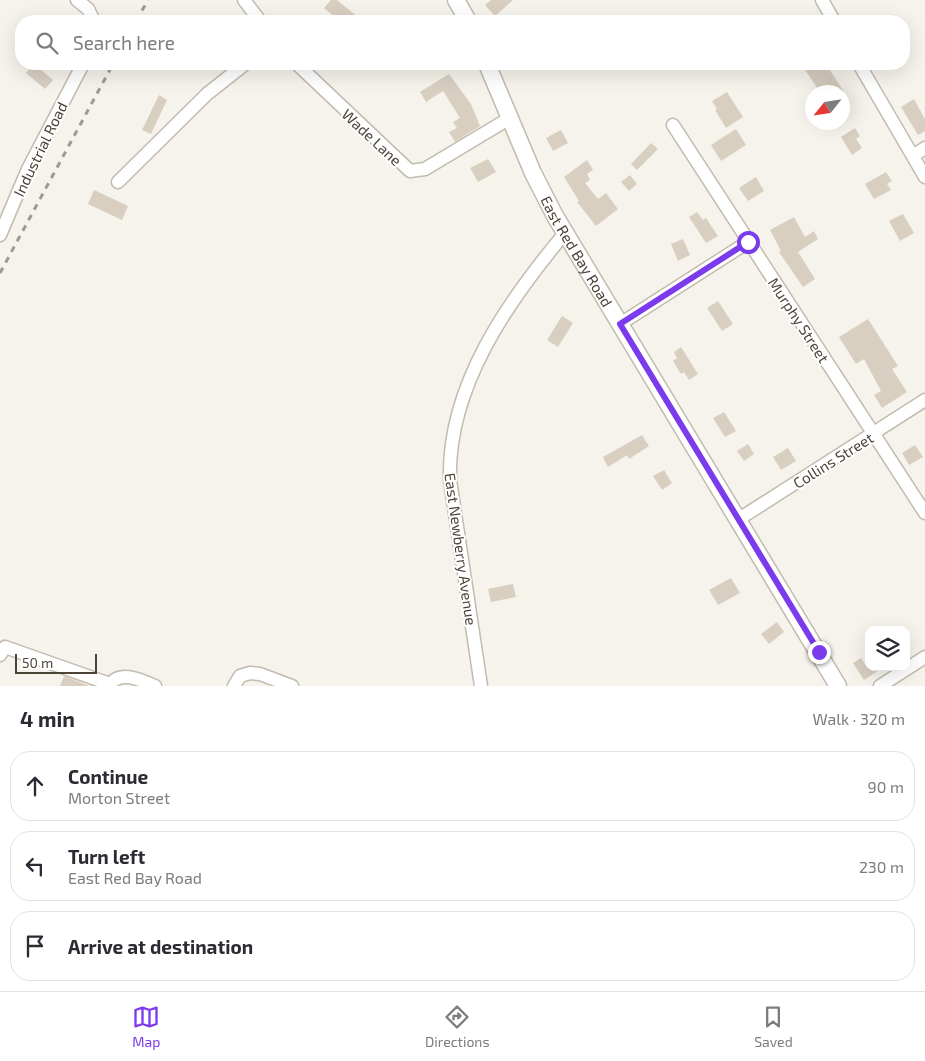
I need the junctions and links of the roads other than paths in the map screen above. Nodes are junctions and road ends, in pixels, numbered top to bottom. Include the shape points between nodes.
1 (77, 0) edge
2 (244, 0) edge
3 (456, 0) edge
4 (822, 0) edge
5 (90, 15) edge
6 (255, 15) edge
7 (465, 15) edge
8 (831, 15) edge
9 (80, 70) edge
10 (237, 70) edge
11 (303, 70) edge
12 (490, 70) edge
13 (863, 70) edge
14 (510, 118) junction
15 (674, 125) dead end
16 (925, 148) edge
17 (913, 156) junction
18 (925, 177) edge
19 (118, 182) dead end
20 (565, 233) junction
21 (0, 235) edge
22 (748, 242) junction
23 (620, 324) junction
24 (925, 400) edge
25 (874, 435) junction
26 (925, 513) edge
27 (739, 519) junction
28 (0, 656) edge
29 (925, 657) edge
30 (109, 685) edge
31 (155, 686) edge
32 (234, 686) edge
33 (292, 686) edge
34 (481, 686) edge
35 (838, 686) edge
36 (880, 686) edge

1 - 5 street
2 - 6 street
3 - 7 street
4 - 8 street
9 - 21 street, Industrial Road via 28,169
10 - 19 street via 207,94
11 - 14 street, Wade Lane via 410,171 425,169
12 - 14 street, East Red Bay Road
13 - 17 street
14 - 20 street, East Red Bay Road via 545,197
15 - 22 street, Murphy Street
16 - 17 street
17 - 18 street
20 - 23 street, East Red Bay Road
20 - 34 street, East Newberry Avenue via 495,332 469,378 453,430 450,480
22 - 23 street
22 - 25 street, Murphy Street
23 - 27 street, East Red Bay Road
24 - 25 street, Collins Street
25 - 26 street, Murphy Street
25 - 27 street, Collins Street
27 - 35 street, East Red Bay Road
28 - 30 street via 5,647
29 - 36 street
30 - 31 street via 116,678 128,676
32 - 33 street via 245,674 260,674

